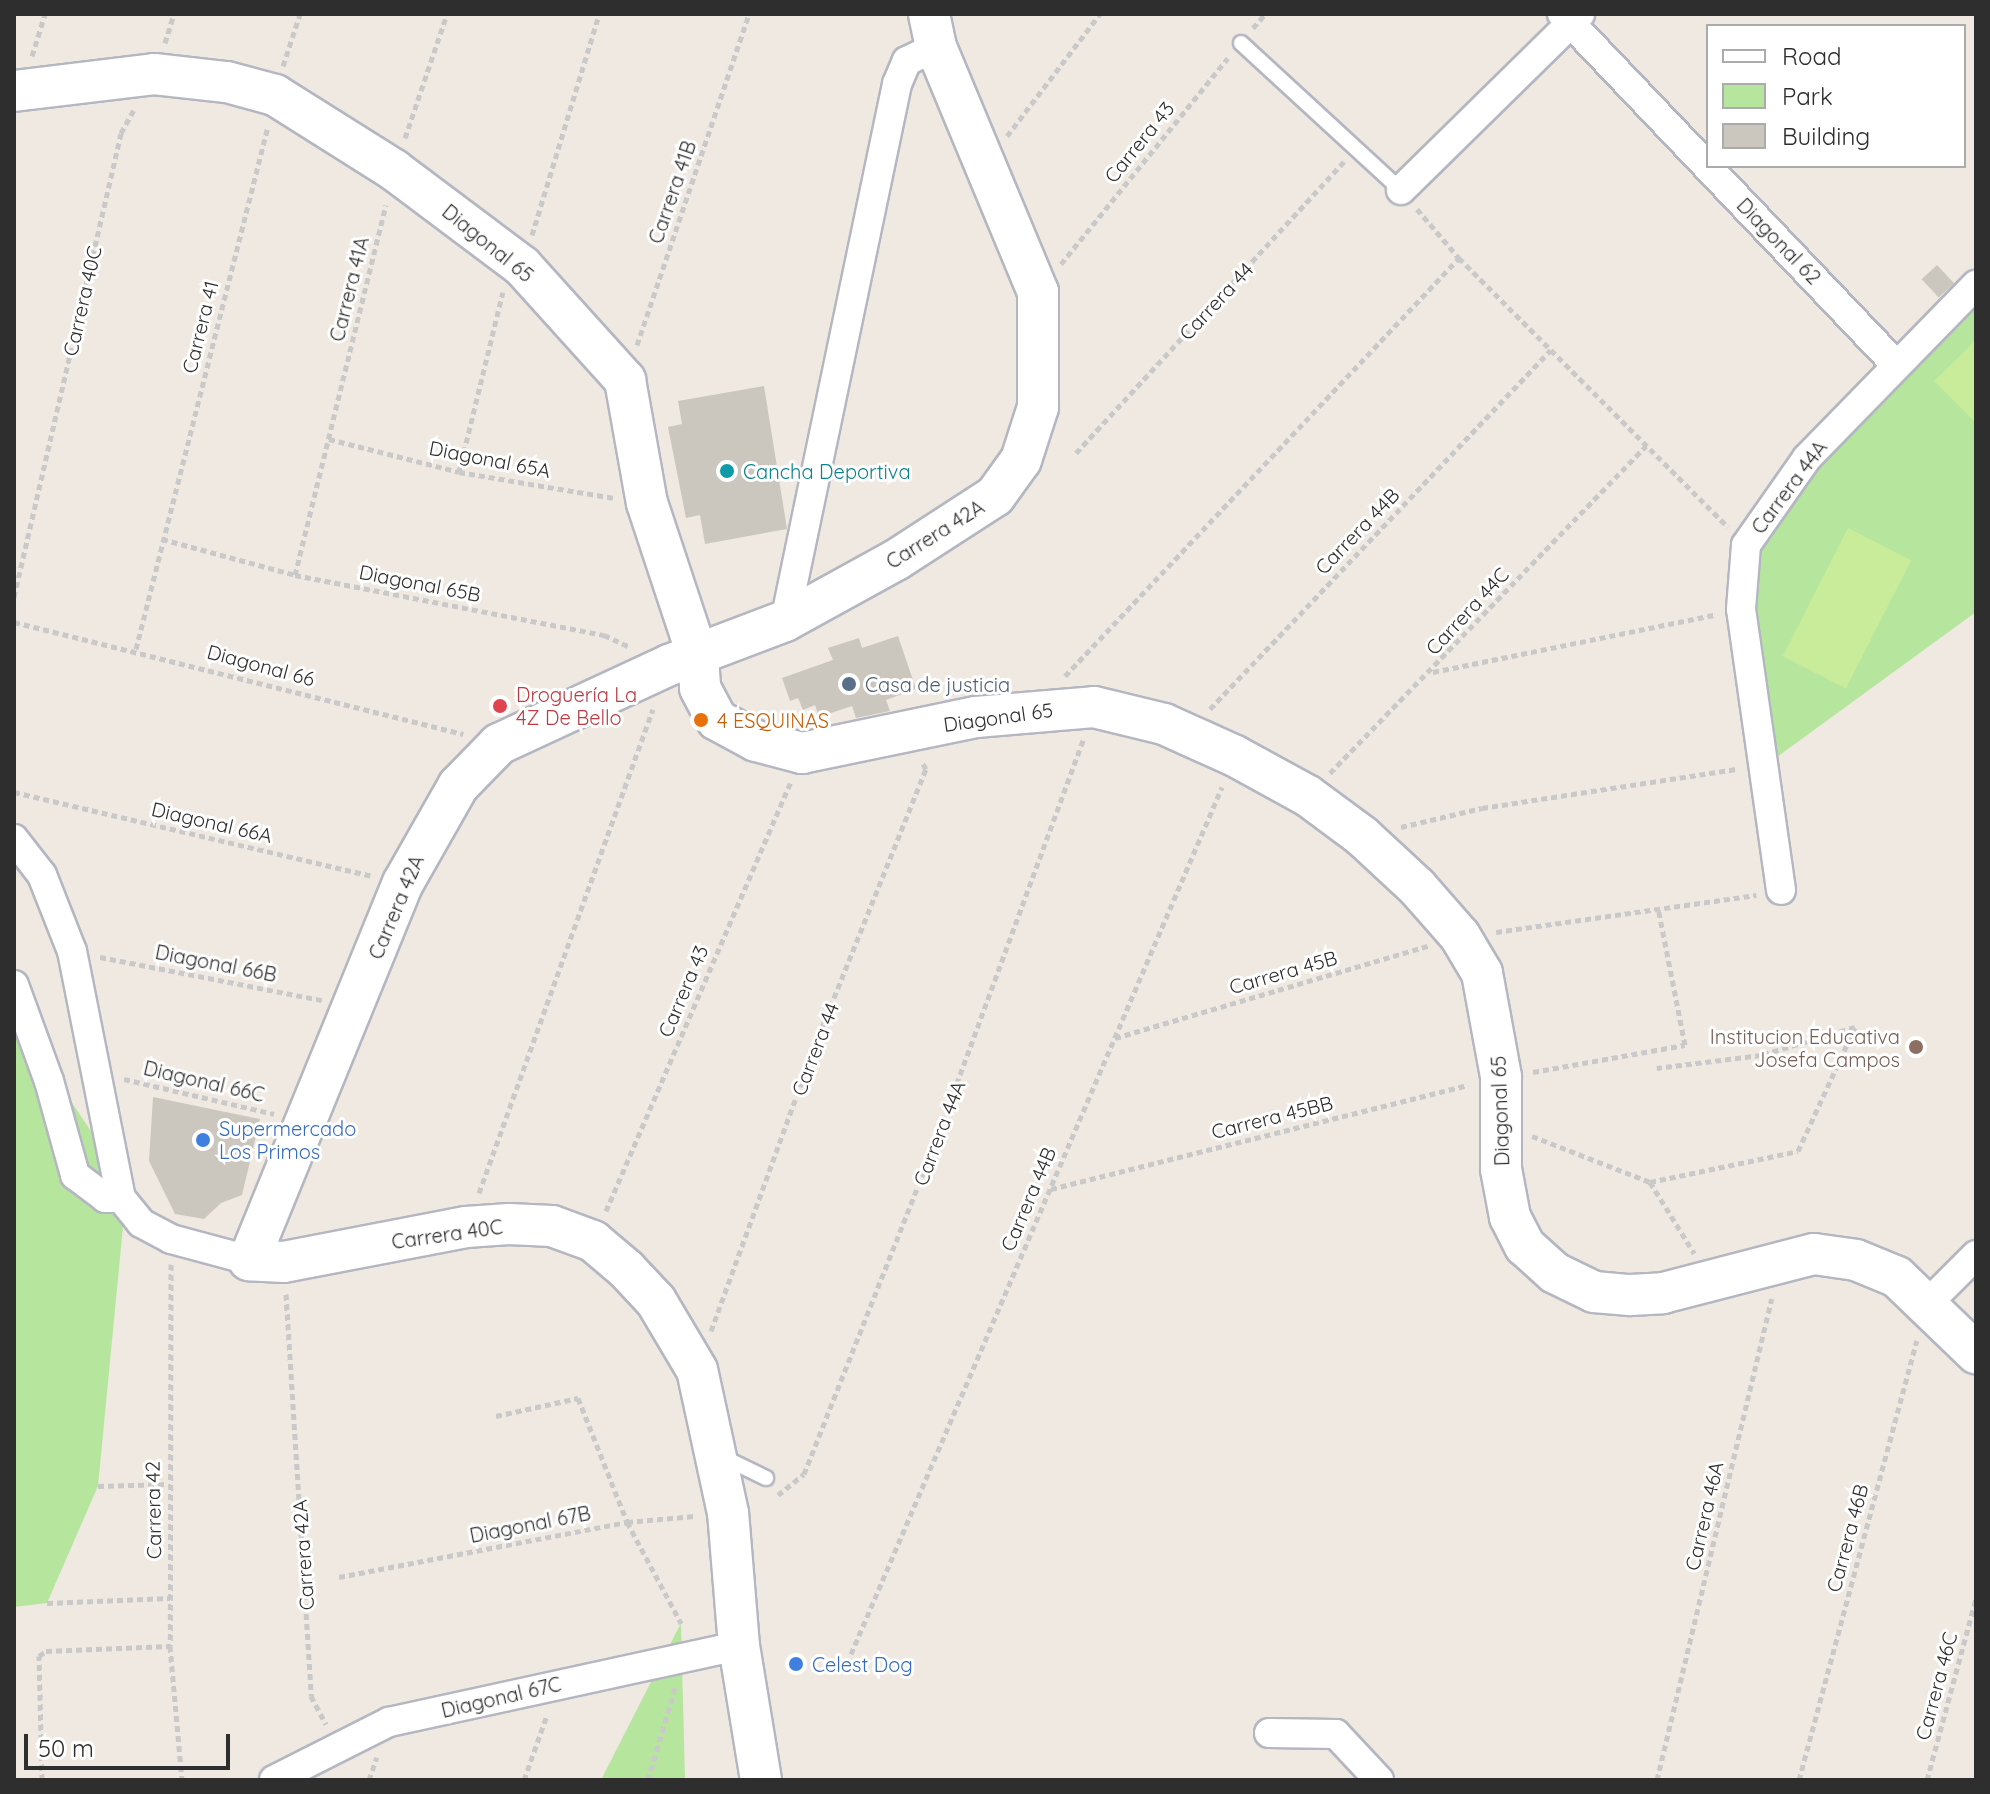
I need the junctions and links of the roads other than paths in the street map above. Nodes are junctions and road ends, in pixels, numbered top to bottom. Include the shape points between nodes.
1 (1571, 17) edge
2 (933, 30) edge
3 (1241, 43) road end
4 (14, 91) edge
5 (1706, 162) edge
6 (1712, 168) edge
7 (1401, 190) joint
8 (1976, 285) edge
9 (1896, 365) junction
10 (785, 621) junction
11 (683, 661) junction
12 (14, 839) edge
13 (1781, 890) road end
14 (14, 985) edge
15 (121, 1198) junction
16 (1976, 1255) edge
17 (267, 1261) junction
18 (1927, 1304) junction
19 (1976, 1353) edge
20 (715, 1451) junction
21 (766, 1478) dead end
22 (739, 1646) junction
23 (1269, 1733) dead end
24 (274, 1780) edge
25 (761, 1780) edge
26 (1379, 1780) edge

1 - 5 street, Diagonal 62
1 - 7 street
2 - 10 street via 907,61 897,84
2 - 10 street, Carrera 42A via 1038,292 1038,407 1021,460 995,496 896,560
3 - 7 lane
4 - 11 street, Diagonal 65 via 154,74 227,82 275,95 394,170 522,266 625,380
6 - 9 street, Diagonal 62
8 - 9 street, Carrera 44A
9 - 13 street, Carrera 44A via 1807,458 1746,545 1741,609
10 - 11 street, Carrera 42A
11 - 17 street, Carrera 42A via 499,744 458,786 403,883 302,1120
11 - 18 street, Diagonal 65 via 717,720 756,741 802,753 976,717 1094,707 1130,713 1235,756 1308,796 1362,836 1460,936 1482,973 1501,1077 1501,1169 1510,1217 1525,1246 1555,1273 1594,1292 1630,1295 1814,1254 1856,1260 1897,1277
12 - 15 street via 42,875 72,951
14 - 15 street, Carrera 40C via 75,1175 105,1198
15 - 17 street, Carrera 40C via 141,1223 171,1239
16 - 18 street
17 - 20 street, Carrera 40C via 466,1227 552,1226 593,1241 656,1301 697,1370
18 - 19 street, Diagonal 65
20 - 21 lane
20 - 22 street, Carrera 40C via 728,1513
22 - 24 street, Diagonal 67C via 389,1722
22 - 25 street, Carrera 40C
23 - 26 street via 1336,1734

